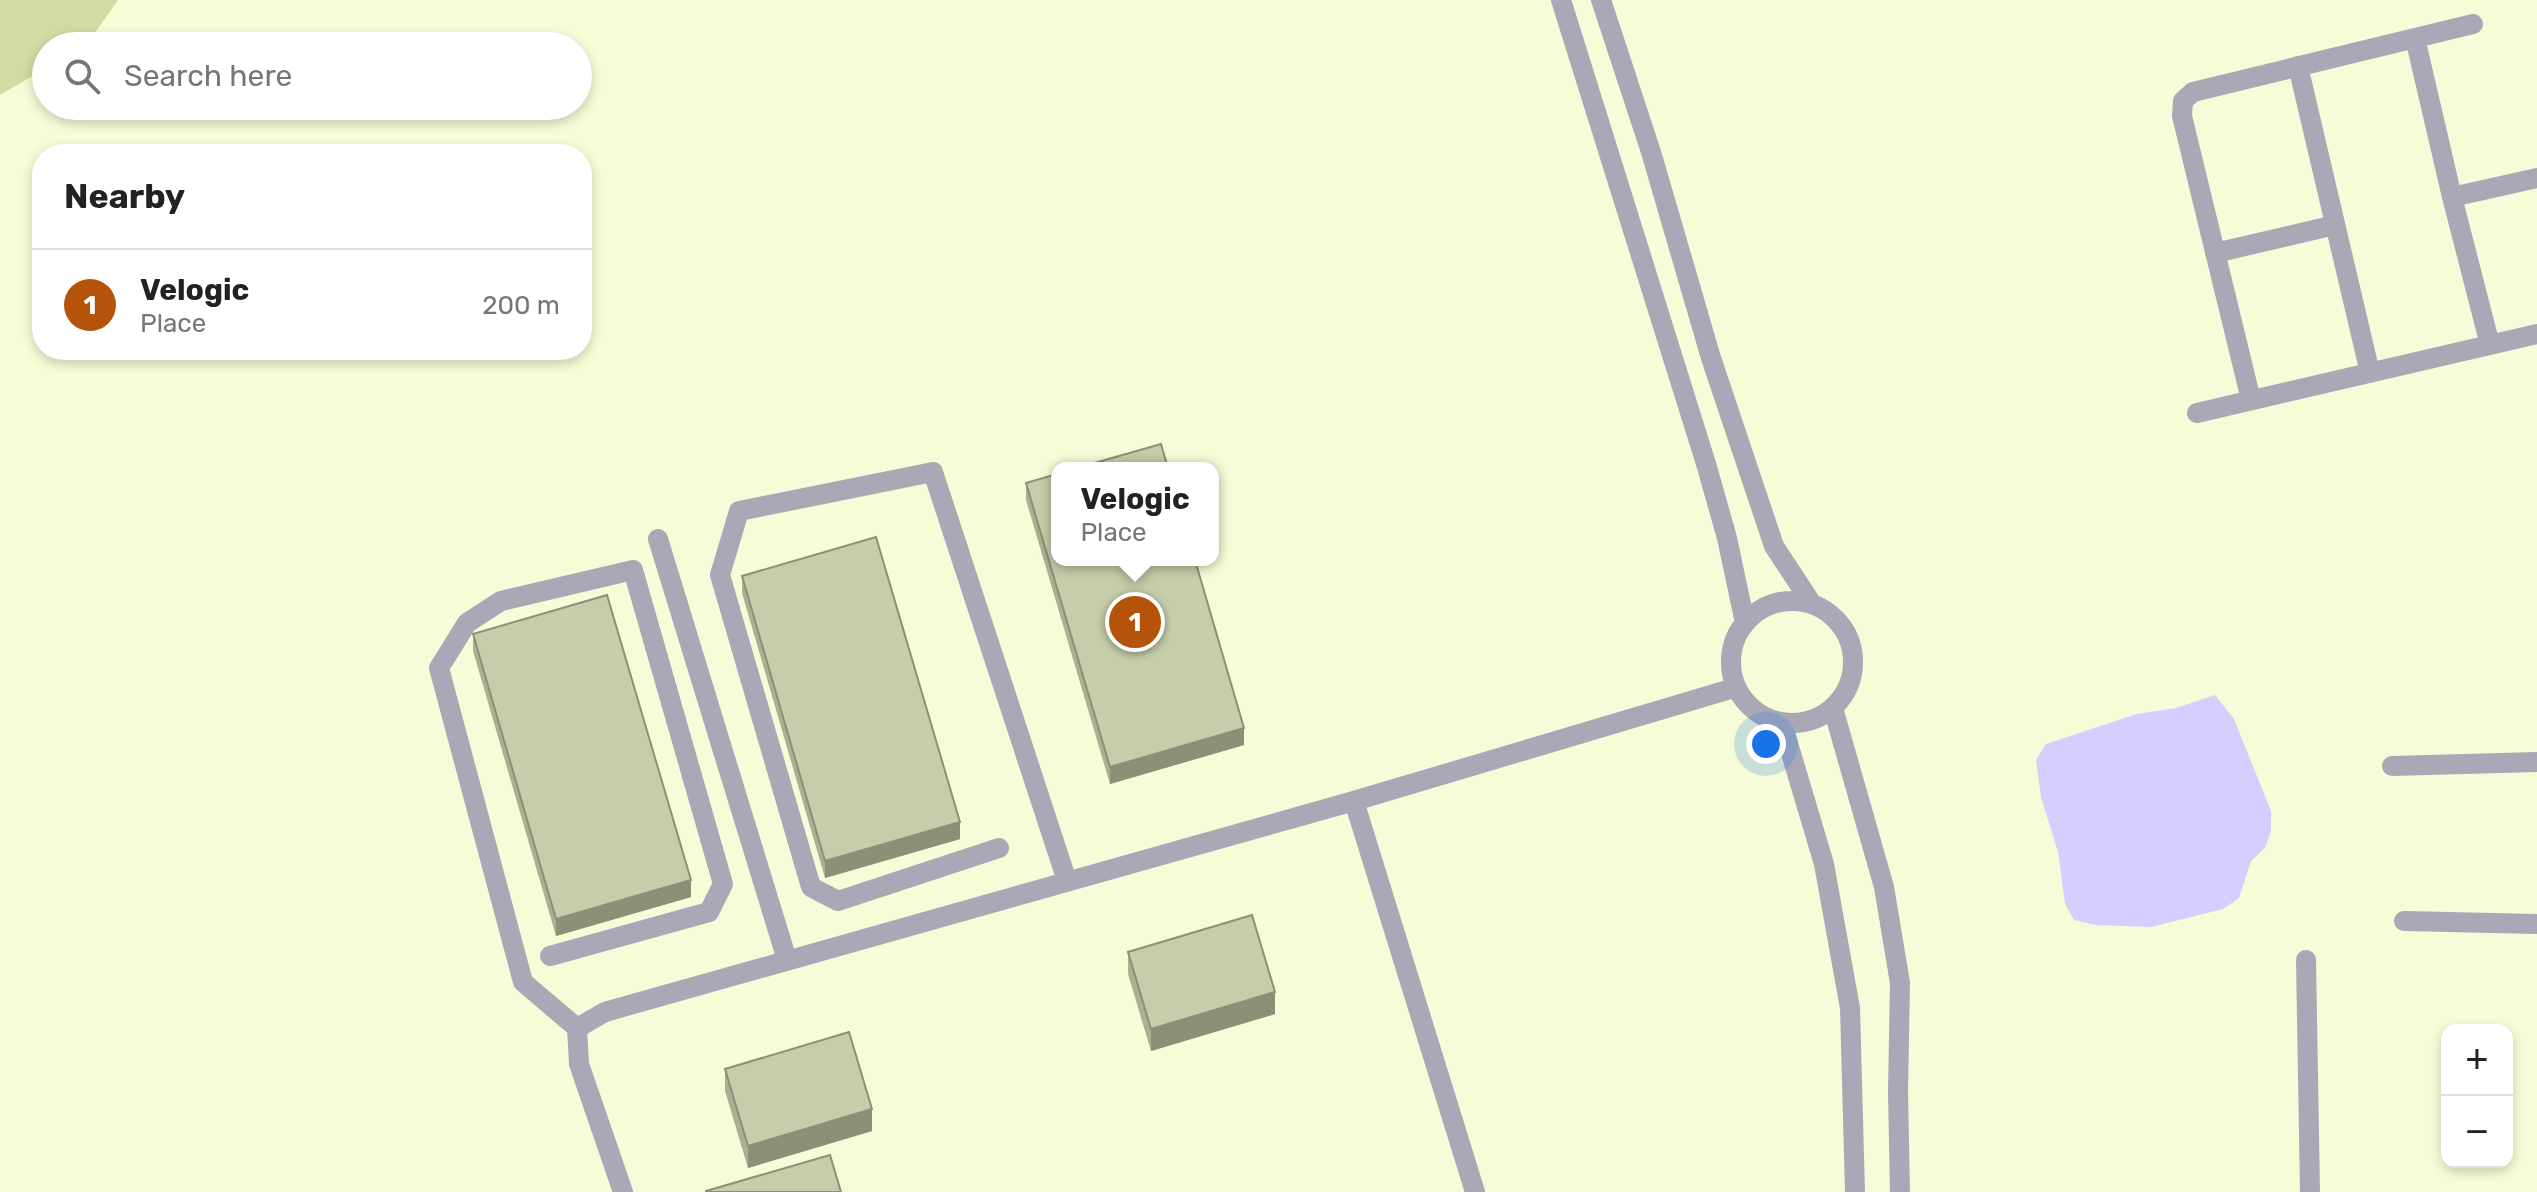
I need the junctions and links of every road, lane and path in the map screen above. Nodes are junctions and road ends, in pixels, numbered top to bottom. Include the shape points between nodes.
1 (1561, 0) edge
2 (1601, 0) edge
3 (2473, 24) dead end
4 (2415, 38) junction
5 (2298, 66) junction
6 (2537, 178) edge
7 (2452, 197) junction
8 (2335, 225) junction
9 (2215, 253) junction
10 (2537, 334) edge
11 (2490, 345) junction
12 (2370, 373) junction
13 (2251, 400) junction
14 (2197, 413) dead end
15 (658, 539) dead end
16 (1812, 604) junction
17 (1745, 623) junction
18 (1734, 688) junction
19 (1833, 708) junction
20 (1782, 723) junction
21 (2537, 762) edge
22 (2392, 766) dead end
23 (1354, 801) junction
24 (999, 848) dead end
25 (1067, 881) junction
26 (2404, 921) dead end
27 (2537, 924) edge
28 (550, 956) dead end
29 (787, 960) junction
30 (2306, 960) dead end
31 (577, 1028) junction
32 (623, 1192) edge
33 (1475, 1192) edge
34 (1855, 1192) edge
35 (1900, 1192) edge
36 (2310, 1192) edge

1 - 17 street via 1711,481
2 - 16 street via 1774,546
3 - 4 street
4 - 5 street
4 - 7 street
5 - 8 street
5 - 9 street via 2193,92 2183,101 2182,116
6 - 7 street
7 - 11 street
8 - 9 street
8 - 12 street
9 - 13 street
10 - 11 street
11 - 12 street
12 - 13 street
13 - 14 street
15 - 29 street
16 - 17 street via 1775,603
16 - 19 street via 1842,625 1854,659 1845,695
17 - 18 street via 1731,660
18 - 20 street via 1753,710
18 - 23 street
19 - 20 street via 1818,718
19 - 35 street via 1884,887 1900,983
20 - 34 street via 1824,864 1850,1008
21 - 22 street
23 - 25 street
23 - 33 street
24 - 25 street via 838,901 811,887 720,575 739,511 933,472
25 - 29 street
26 - 27 street
28 - 31 street via 709,912 723,884 633,570 501,601 467,623 439,668 523,982
29 - 31 street via 605,1012
30 - 36 street
31 - 32 street via 579,1064

